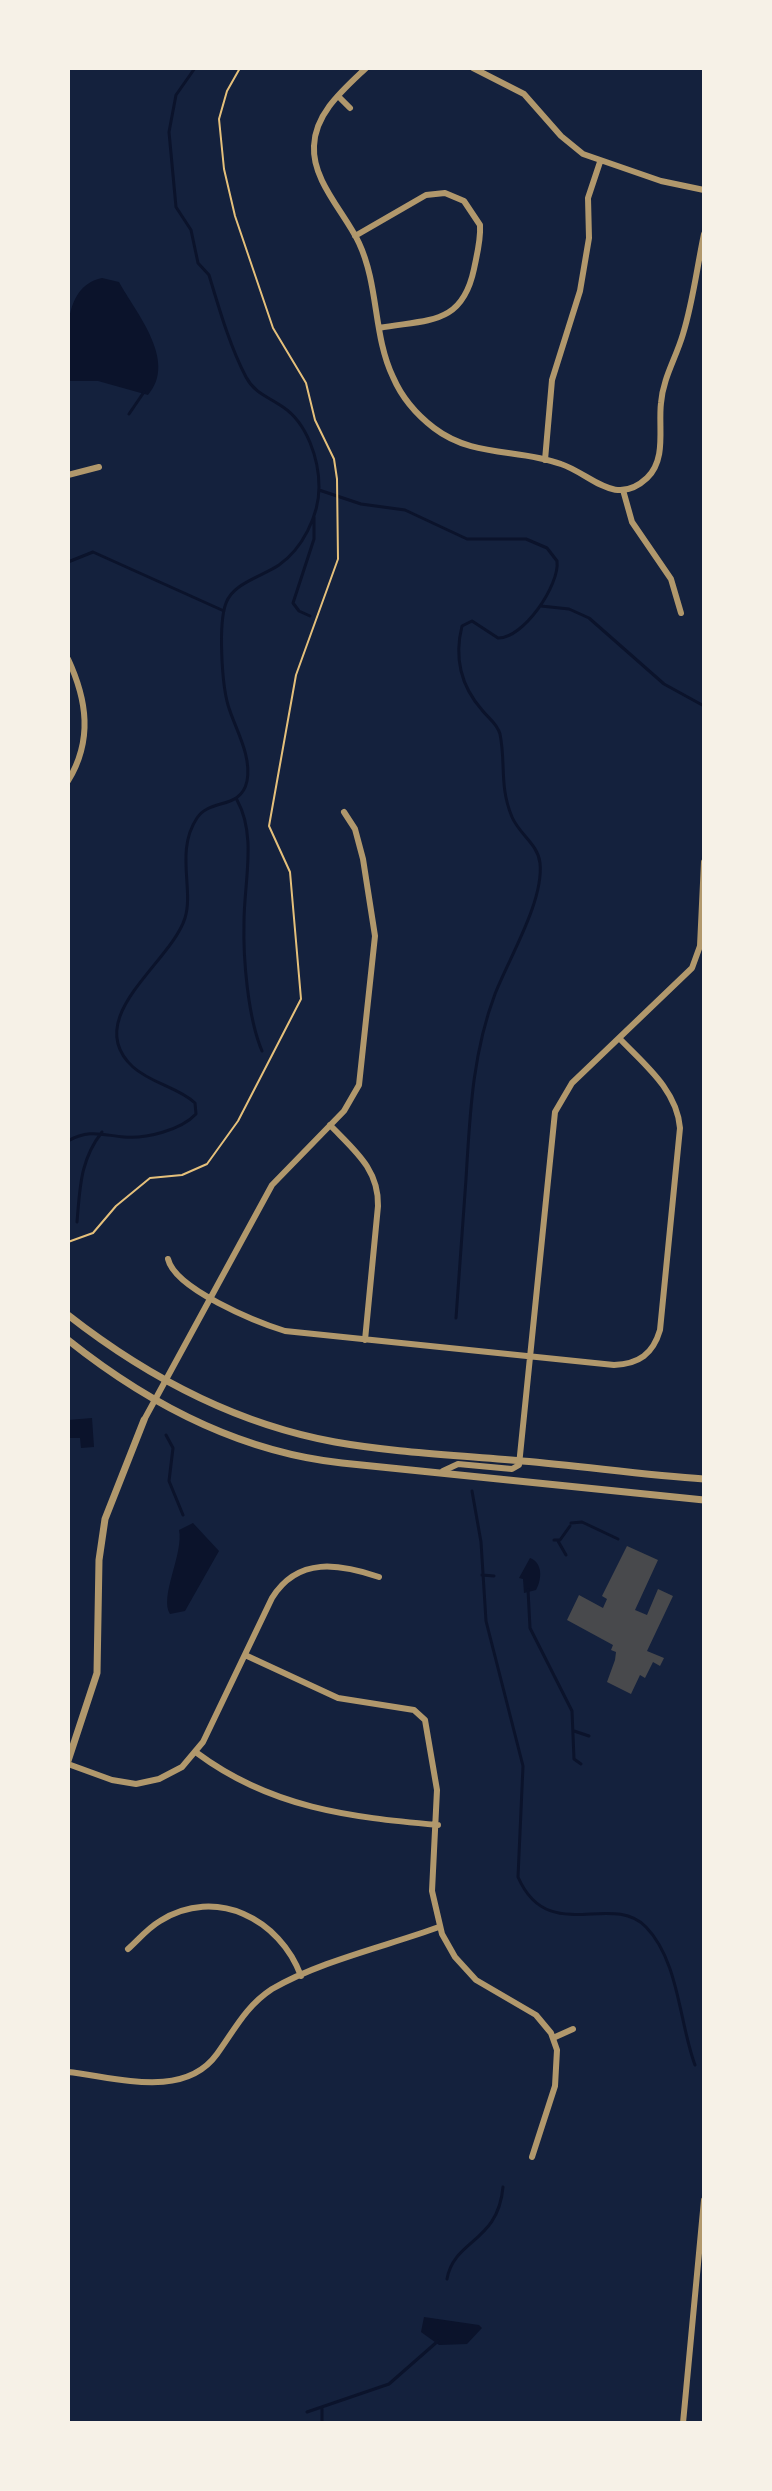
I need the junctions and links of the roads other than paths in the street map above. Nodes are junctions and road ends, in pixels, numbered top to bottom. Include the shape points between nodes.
1 (366, 68) edge
2 (473, 68) edge
3 (338, 96) junction
4 (350, 108) dead end
5 (600, 162) junction
6 (704, 190) edge
7 (704, 234) edge
8 (355, 236) junction
9 (379, 328) junction
10 (545, 460) junction
11 (99, 467) dead end
12 (68, 475) edge
13 (623, 490) junction
14 (681, 613) dead end
15 (68, 659) edge
16 (68, 781) edge
17 (344, 812) dead end
18 (704, 862) edge
19 (620, 1039) junction
20 (330, 1125) junction
21 (168, 1259) dead end
22 (209, 1296) junction
23 (68, 1315) edge
24 (68, 1340) edge
25 (365, 1340) junction
26 (531, 1357) junction
27 (646, 1357) junction
28 (653, 1365) dead end
29 (163, 1379) junction
30 (154, 1399) junction
31 (144, 1420) joint
32 (520, 1461) junction
33 (443, 1471) junction
34 (704, 1479) edge
35 (704, 1500) edge
36 (379, 1577) dead end
37 (245, 1655) junction
38 (426, 1707) dead end
39 (419, 1713) junction
40 (197, 1753) junction
41 (68, 1763) edge
42 (438, 1825) junction
43 (439, 1927) junction
44 (128, 1949) dead end
45 (301, 1976) junction
46 (573, 2029) dead end
47 (553, 2038) junction
48 (68, 2072) edge
49 (532, 2157) dead end
50 (704, 2200) edge
51 (683, 2423) edge

1 - 3 street
2 - 5 street via 524,94 568,142
3 - 4 street
3 - 8 street via 318,124 314,155
5 - 6 street
5 - 10 street via 588,198 588,245 580,291 552,380
7 - 13 street via 684,331 663,390 658,460 647,477
8 - 9 street via 370,273
8 - 9 street via 438,193 464,201 480,225 470,287 460,306 447,314
9 - 10 street via 386,363 400,391 437,430 477,450
10 - 13 street via 574,470 601,488
11 - 12 street
13 - 14 street via 632,522 671,579
15 - 16 street via 86,721 81,754
17 - 20 street via 363,859 374,952 360,1081 349,1105
18 - 19 street via 696,962
19 - 26 street via 569,1087 555,1112
19 - 27 street via 667,1091 679,1120 660,1330
20 - 22 street via 272,1185
20 - 25 street via 365,1160 376,1185
21 - 22 street via 177,1277
22 - 25 street via 285,1331
22 - 29 street
23 - 29 street
24 - 30 street
25 - 26 street
26 - 27 street via 614,1365
26 - 32 street
27 - 28 street
29 - 30 street
29 - 32 street via 246,1417 321,1439
30 - 31 street
30 - 33 street via 228,1434 292,1455
31 - 41 street via 105,1519 97,1673
32 - 33 street via 514,1469 458,1464
32 - 34 street
33 - 35 street
36 - 37 street via 332,1564 293,1576 275,1594
37 - 39 street via 338,1698
37 - 40 street
38 - 39 street
39 - 42 street via 434,1757
40 - 41 street via 177,1770 143,1783 120,1783
40 - 42 street via 311,1809
42 - 43 street via 432,1891
43 - 45 street
43 - 47 street via 469,1973 536,2015
44 - 45 street via 171,1915 225,1908 273,1930
45 - 48 street via 256,2001 213,2059 188,2077 153,2082
46 - 47 street
47 - 49 street via 558,2073
50 - 51 street

